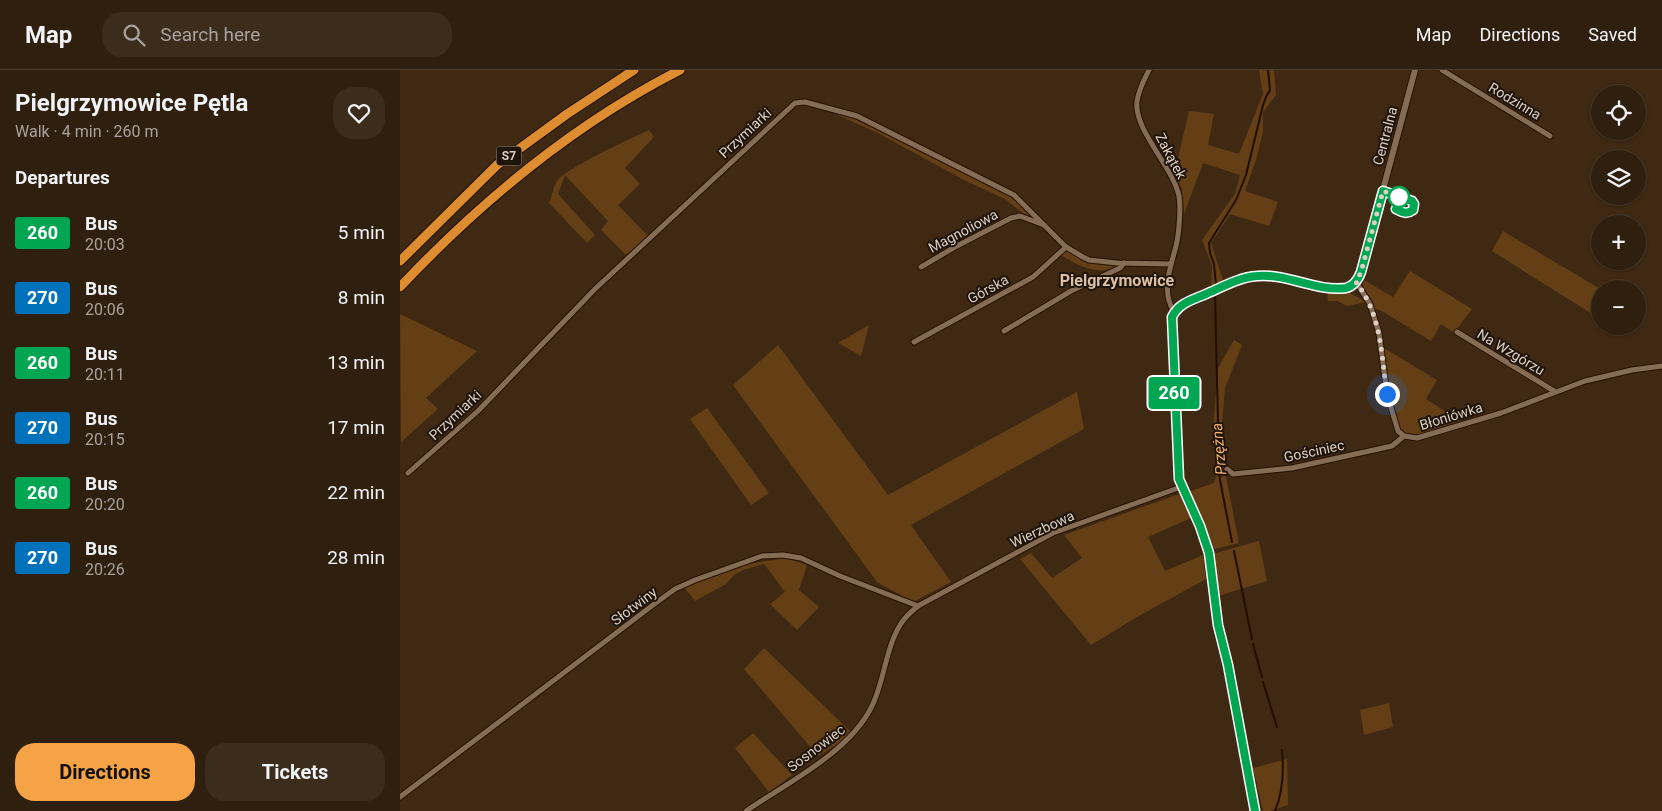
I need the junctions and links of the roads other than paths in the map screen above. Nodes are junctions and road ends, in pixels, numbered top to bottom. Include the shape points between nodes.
1 (634, 70) edge
2 (680, 70) edge
3 (1148, 70) edge
4 (1415, 70) edge
5 (1442, 70) edge
6 (1550, 136) dead end
7 (1044, 225) junction
8 (1066, 247) junction
9 (400, 261) edge
10 (1124, 263) junction
11 (1171, 264) junction
12 (921, 267) dead end
13 (1356, 282) junction
14 (400, 287) edge
15 (1174, 312) junction
16 (1004, 331) dead end
17 (1457, 332) dead end
18 (914, 342) dead end
19 (1662, 366) edge
20 (1554, 391) junction
21 (1404, 436) junction
22 (1226, 470) dead end
23 (408, 473) dead end
24 (1181, 487) junction
25 (918, 606) junction
26 (400, 798) edge
27 (746, 811) edge
28 (1255, 811) edge

1 - 9 highway, S7 via 497,165
2 - 14 highway, S7 via 572,134 509,183
3 - 11 street, Zakątek via 1140,90 1138,113 1171,175 1179,198 1176,244
4 - 13 street, Centralna
5 - 6 street, Rodzinna
7 - 8 street, Przymiarki
7 - 12 street, Magnoliowa via 1020,216 1010,218
7 - 23 street, Przymiarki via 1014,195 857,116 805,102 795,103 595,289 478,412
8 - 10 street, Przymiarki via 1089,260
8 - 18 street, Górska via 1033,278
10 - 11 street, Przymiarki
10 - 16 street
11 - 15 street, Zakątek via 1167,294
13 - 15 street via 1345,288 1328,287 1255,276 1181,305
13 - 21 street, Błoniówka via 1370,304 1380,333 1387,394 1398,430
15 - 24 street via 1171,322
17 - 20 street, Na Wzgórzu
19 - 20 street, Błoniówka via 1604,376
20 - 21 street, Błoniówka via 1501,413 1421,437
21 - 22 street, Gościniec via 1392,446 1292,468 1242,474
24 - 25 street, Wierzbowa via 1053,533
24 - 28 street via 1209,553 1218,625
25 - 26 street, Słotwiny via 790,555 762,556 730,567 675,589
25 - 27 street, Sosnowiec via 901,623 892,642 878,692 853,735

